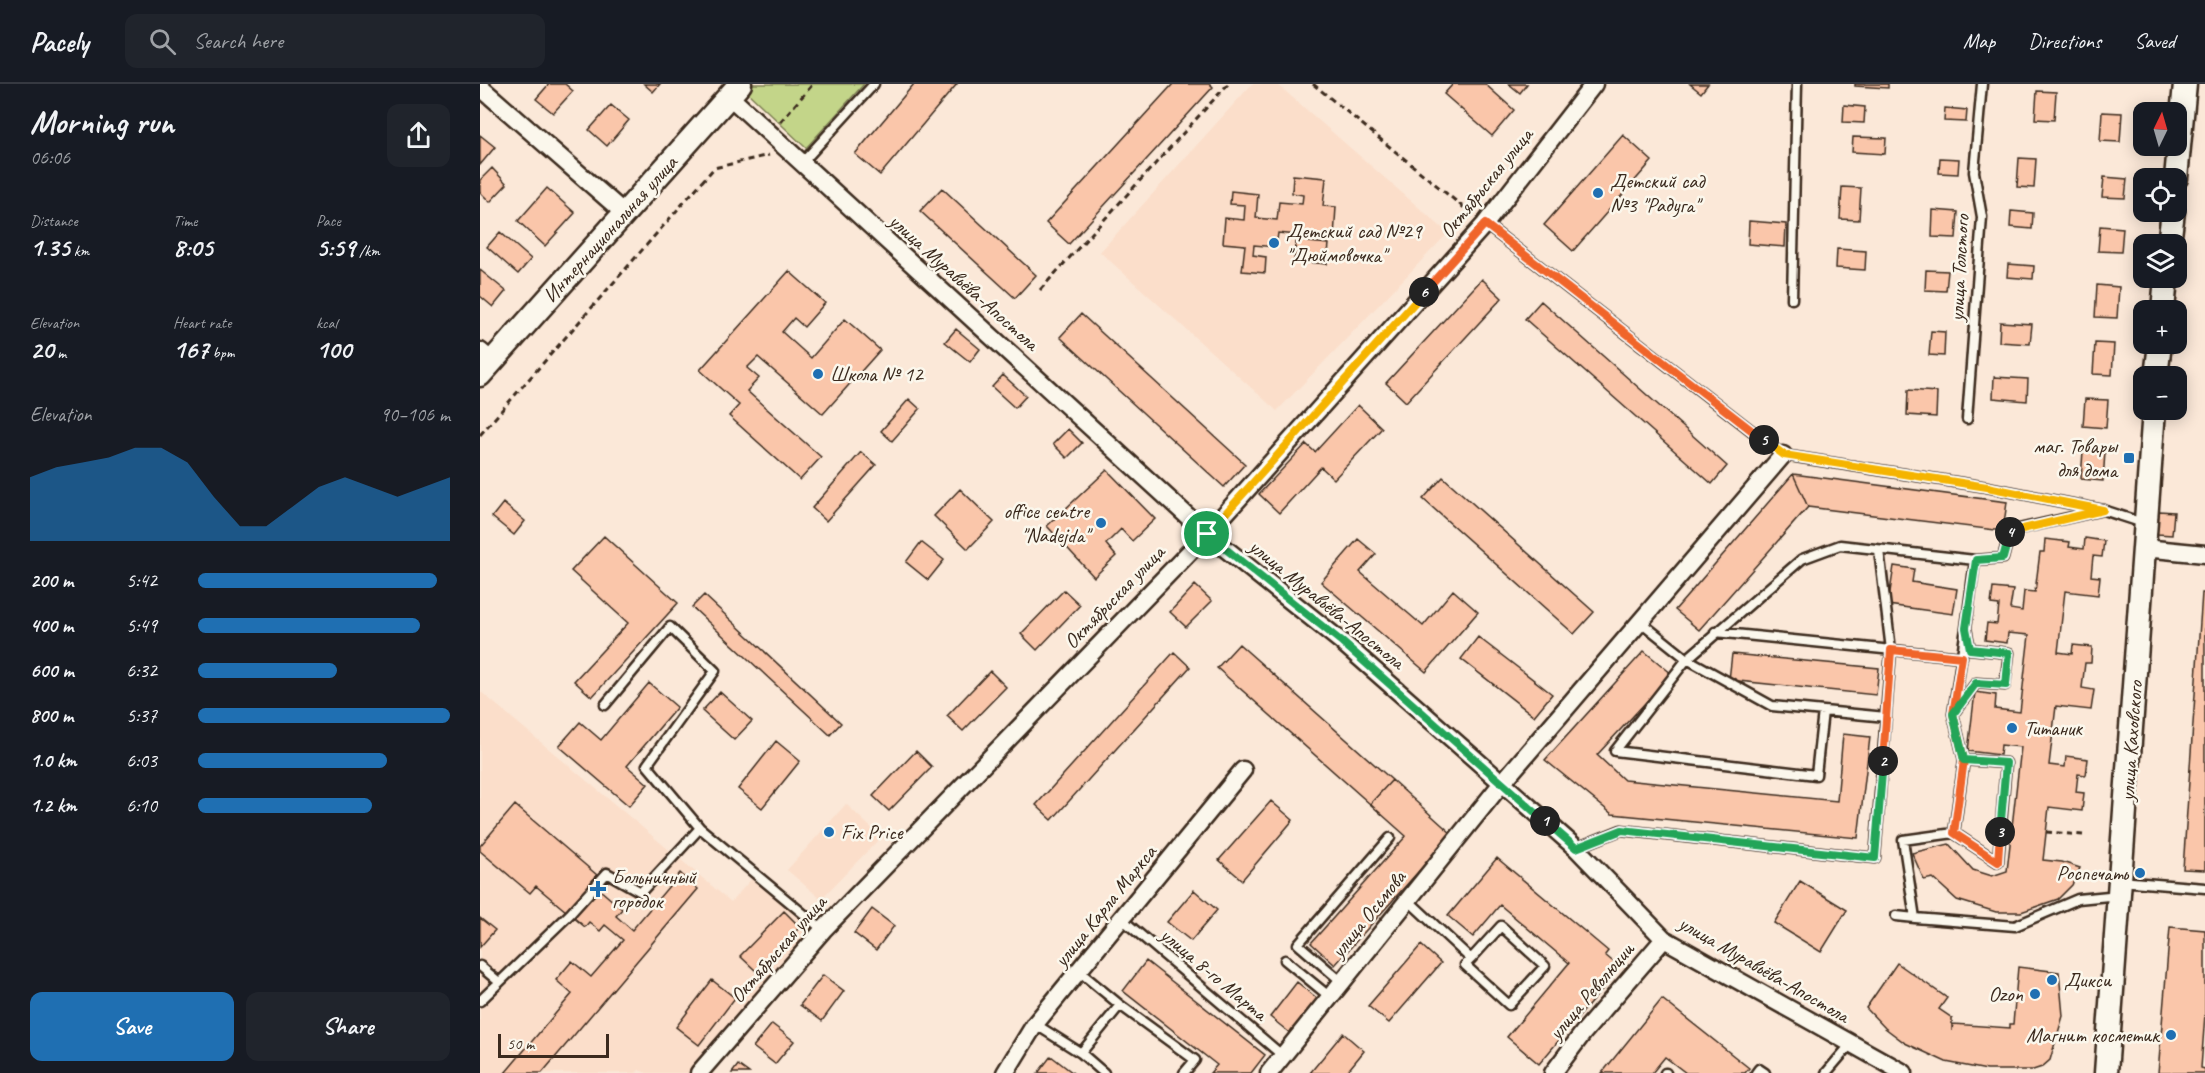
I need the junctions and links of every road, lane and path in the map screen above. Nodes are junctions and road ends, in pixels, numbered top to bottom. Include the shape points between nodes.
1 (813, 84) edge
2 (874, 84) edge
3 (1228, 84) edge
4 (1313, 84) edge
5 (1594, 84) edge
6 (1797, 84) edge
7 (1982, 84) edge
8 (2185, 84) edge
9 (480, 87) edge
10 (735, 90) edge
11 (769, 134) junction
12 (787, 151) junction
13 (801, 164) junction
14 (2177, 168) edge
15 (624, 213) junction
16 (1485, 224) junction
17 (1040, 290) dead end
18 (1792, 299) dead end
19 (484, 362) edge
20 (1967, 419) dead end
21 (2153, 420) edge
22 (480, 435) edge
23 (1784, 455) junction
24 (2103, 510) junction
25 (2146, 524) junction
26 (1207, 534) junction
27 (2144, 548) junction
28 (1880, 550) junction
29 (2205, 554) edge
30 (1976, 560) junction
31 (1642, 623) junction
32 (1966, 628) junction
33 (1715, 632) junction
34 (1891, 650) junction
35 (1962, 657) junction
36 (1687, 659) junction
37 (605, 705) dead end
38 (1823, 711) junction
39 (1953, 714) junction
40 (1886, 717) junction
41 (1964, 760) junction
42 (1243, 770) dead end
43 (1502, 783) junction
44 (700, 828) junction
45 (2046, 832) dead end
46 (1954, 833) junction
47 (2083, 835) dead end
48 (1390, 838) dead end
49 (1576, 848) junction
50 (2120, 888) junction
51 (2205, 888) edge
52 (1408, 900) junction
53 (1896, 916) dead end
54 (1915, 918) junction
55 (1123, 920) junction
56 (822, 930) junction
57 (1664, 939) junction
58 (1471, 959) junction
59 (1285, 960) dead end
60 (480, 966) edge
61 (1080, 972) junction
62 (499, 982) junction
63 (1342, 982) junction
64 (1330, 997) junction
65 (480, 1001) edge
66 (1120, 1005) junction
67 (1035, 1024) junction
68 (1850, 1045) junction
69 (1081, 1053) junction
70 (1283, 1056) junction
71 (699, 1073) edge
72 (1005, 1073) edge
73 (1104, 1073) edge
74 (1184, 1073) edge
75 (1269, 1073) edge
76 (1553, 1073) edge
77 (1756, 1073) edge
78 (1766, 1073) edge
79 (1826, 1073) edge
80 (1904, 1073) edge
81 (2106, 1073) edge

1 - 11 path
2 - 13 lane
3 - 17 path
4 - 16 path
5 - 16 street, Октябрьская улица
6 - 18 lane
7 - 20 lane, улица Толстого via 1974,172 1983,217
8 - 14 main road
9 - 15 street
10 - 11 street, улица Муравьёва-Апостола
10 - 15 main road, Интернациональная улица
11 - 12 street, улица Муравьёва-Апостола
12 - 13 street, улица Муравьёва-Апостола
12 - 22 path via 714,168
13 - 26 street, улица Муравьёва-Апостола
15 - 19 main road, Интернациональная улица
16 - 23 lane
16 - 26 street, Октябрьская улица
21 - 25 main road, улица Каховского
23 - 24 lane
23 - 31 street, улица Осьмова
24 - 25 lane
24 - 30 lane via 2010,531 2003,558
25 - 27 main road, улица Каховского
26 - 43 street, улица Муравьёва-Апостола via 1342,642
26 - 56 street, Октябрьская улица
27 - 29 street
27 - 50 main road, улица Каховского
28 - 30 lane
28 - 33 lane via 1840,545 1802,559
28 - 34 lane
30 - 32 lane
31 - 36 lane
31 - 43 street, улица Осьмова
32 - 35 lane
32 - 39 lane via 1970,649 2009,653 2006,685 1976,683
33 - 34 lane
33 - 36 lane
34 - 35 lane
34 - 40 lane
35 - 39 lane
36 - 38 lane via 1772,706
36 - 38 lane via 1615,751 1816,775
37 - 44 lane via 670,627 715,671 647,765
38 - 40 lane
39 - 41 lane
40 - 49 lane via 1875,858 1622,830
41 - 46 lane
41 - 46 lane via 2006,763 1998,862
42 - 55 street, улица Карла Маркса
43 - 49 street, улица Муравьёва-Апостола
43 - 52 street, улица Осьмова
44 - 56 lane
44 - 62 lane via 641,892 607,873 562,923
45 - 47 path
46 - 54 lane via 1903,840
48 - 63 lane via 1298,944
49 - 57 street, улица Муравьёва-Апостола
50 - 51 lane
50 - 54 lane via 2078,899 2015,926
50 - 81 main road, улица Каховского
52 - 58 lane
52 - 63 street, улица Осьмова
53 - 54 lane
55 - 61 street, улица Карла Маркса
55 - 70 lane, улица 8-го Марта
56 - 71 street, Октябрьская улица
57 - 68 street, улица Муравьёва-Апостола
57 - 76 street, улица Революции
58 - 58 lane via 1501,926 1545,966 1509,1005 1465,965
59 - 64 lane
60 - 62 lane
61 - 66 lane
61 - 67 street, улица Карла Маркса
62 - 65 lane
63 - 64 street, улица Осьмова
64 - 70 street, улица Осьмова
66 - 69 lane
66 - 74 lane via 1195,1060
67 - 69 lane
67 - 72 street, улица Карла Маркса
68 - 79 lane
68 - 80 street, улица Муравьёва-Апостола
69 - 73 lane
70 - 75 street, улица Осьмова
77 - 78 lane via 1760,1069

